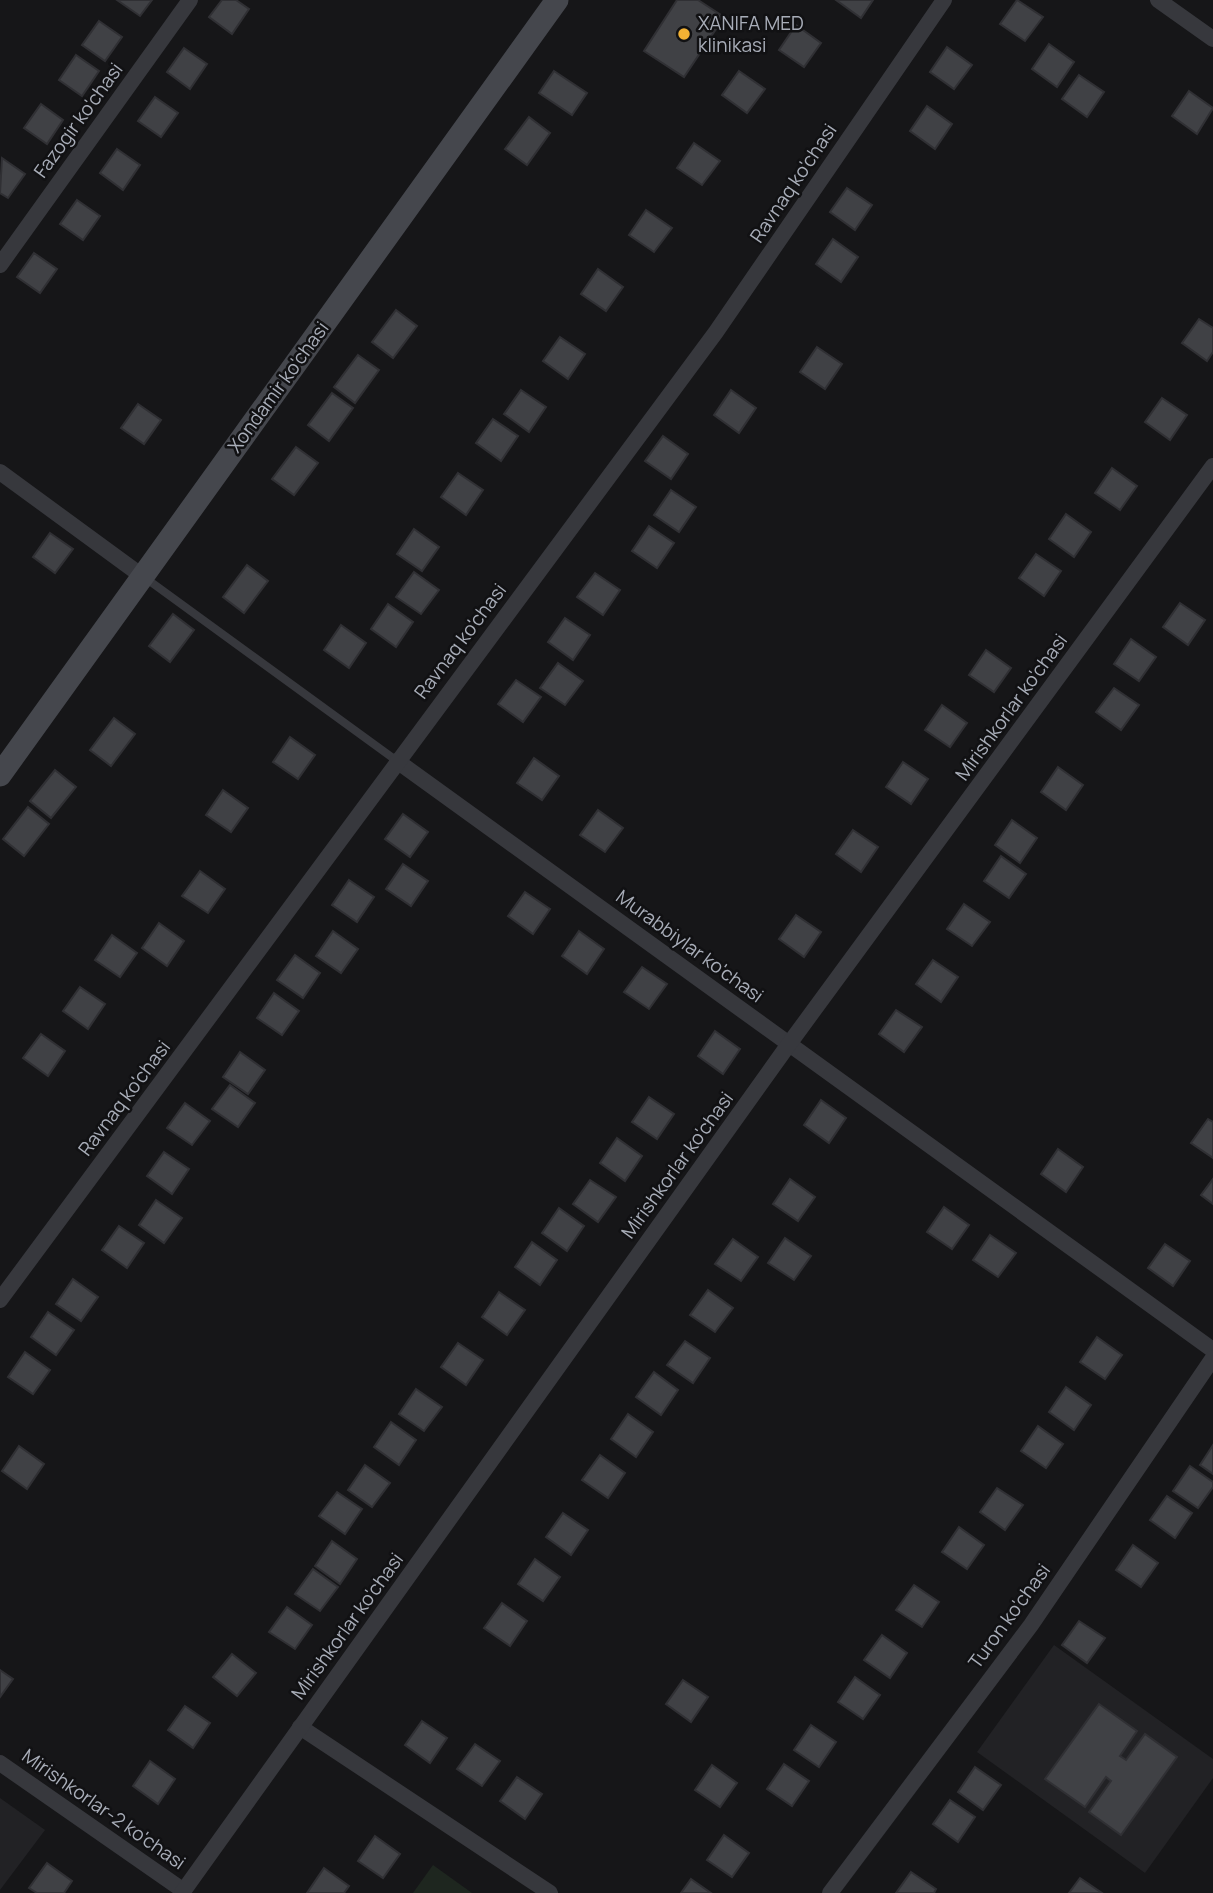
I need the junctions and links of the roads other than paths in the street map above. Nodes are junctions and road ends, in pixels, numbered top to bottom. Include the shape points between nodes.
1 (190, 0) edge
2 (557, 0) edge
3 (944, 0) edge
4 (1158, 0) edge
5 (1213, 39) edge
6 (0, 265) edge
7 (1213, 466) edge
8 (0, 472) edge
9 (142, 576) junction
10 (397, 761) junction
11 (0, 775) edge
12 (789, 1044) junction
13 (0, 1300) edge
14 (1213, 1350) edge
15 (1213, 1358) edge
16 (300, 1727) junction
17 (0, 1763) edge
18 (183, 1892) edge
19 (550, 1893) edge
20 (830, 1893) edge

1 - 6 street, Fazogir ko'chasi
2 - 9 main road, Xondamir ko'chasi
3 - 10 street, Ravnaq ko'chasi via 716,332
4 - 5 street
7 - 12 street, Mirishkorlar ko'chasi
8 - 9 street
9 - 10 lane, Murabbiylar ko'chasi
9 - 11 main road, Xondamir ko'chasi
10 - 12 street, Murabbiylar ko'chasi
10 - 13 street, Ravnaq ko'chasi
12 - 14 street, Murabbiylar ko'chasi
12 - 16 street, Mirishkorlar ko'chasi
15 - 20 street, Turon ko'chasi via 1031,1625
16 - 18 street, Mirishkorlar ko'chasi
16 - 19 street
17 - 18 street, Mirishkorlar-2 ko'chasi

